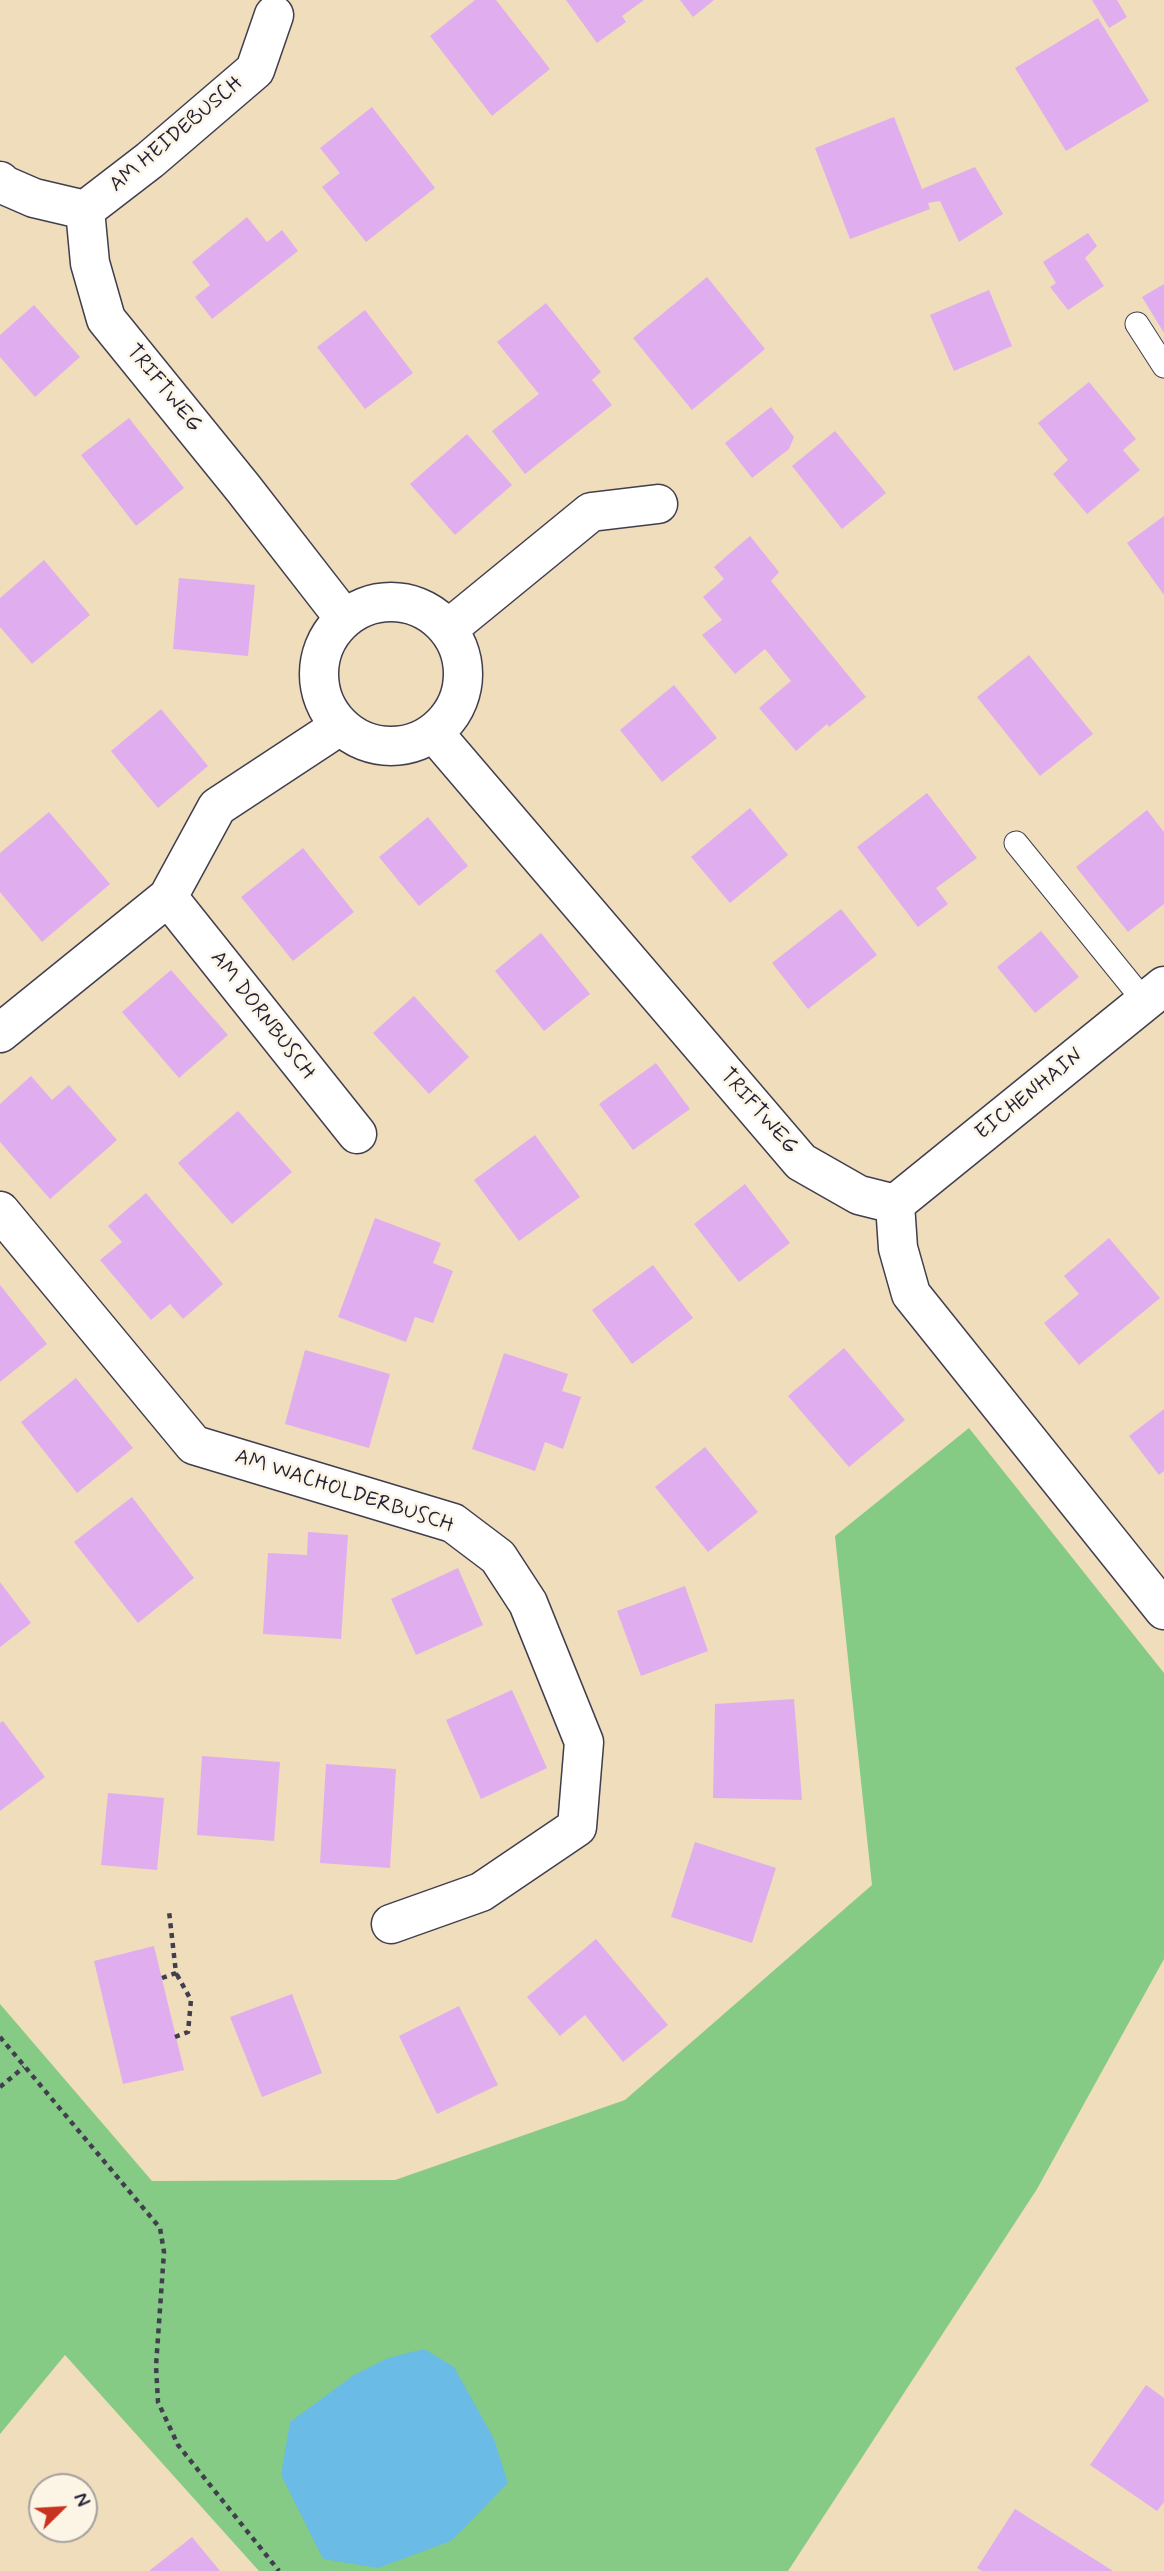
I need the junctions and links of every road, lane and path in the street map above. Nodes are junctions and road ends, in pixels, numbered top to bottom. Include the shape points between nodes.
1 (274, 15) dead end
2 (0, 181) edge
3 (85, 210) junction
4 (1136, 324) dead end
5 (1164, 366) edge
6 (658, 504) dead end
7 (344, 618) junction
8 (448, 629) junction
9 (340, 726) junction
10 (434, 733) junction
11 (1016, 843) dead end
12 (168, 897) junction
13 (1155, 994) edge
14 (0, 1033) edge
15 (357, 1134) dead end
16 (895, 1204) junction
17 (0, 1211) edge
18 (1164, 1610) edge
19 (169, 1911) dead end
20 (391, 1924) dead end
21 (176, 1973) junction
22 (162, 1978) dead end
23 (0, 2037) edge
24 (176, 2037) dead end
25 (24, 2067) junction
26 (0, 2087) edge
27 (279, 2571) edge

1 - 3 street, AM HEIDEBUSCH via 256,70
2 - 3 street via 34,198
3 - 7 street, TRIFTWEG via 90,263 106,319
4 - 5 lane
6 - 8 street via 591,512
7 - 8 street via 387,601 431,613
7 - 9 street via 322,651 318,671 320,691
8 - 10 street via 459,649 460,695 450,716
9 - 10 street via 361,741 386,746 411,744
9 - 12 street via 217,807
10 - 16 street, TRIFTWEG via 801,1162 859,1195
11 - 13 lane
12 - 14 street
12 - 15 street, AM DORNBUSCH
13 - 16 street, EICHENHAIN
16 - 18 street via 898,1248 911,1294
17 - 20 street, AM WACHOLDERBUSCH via 194,1445 453,1523 498,1557 528,1603 584,1742 577,1827 481,1892
19 - 21 path
21 - 22 path
21 - 24 path via 191,2000 188,2032
23 - 25 path
25 - 26 path
25 - 27 path via 160,2228 164,2252 158,2402 178,2445

